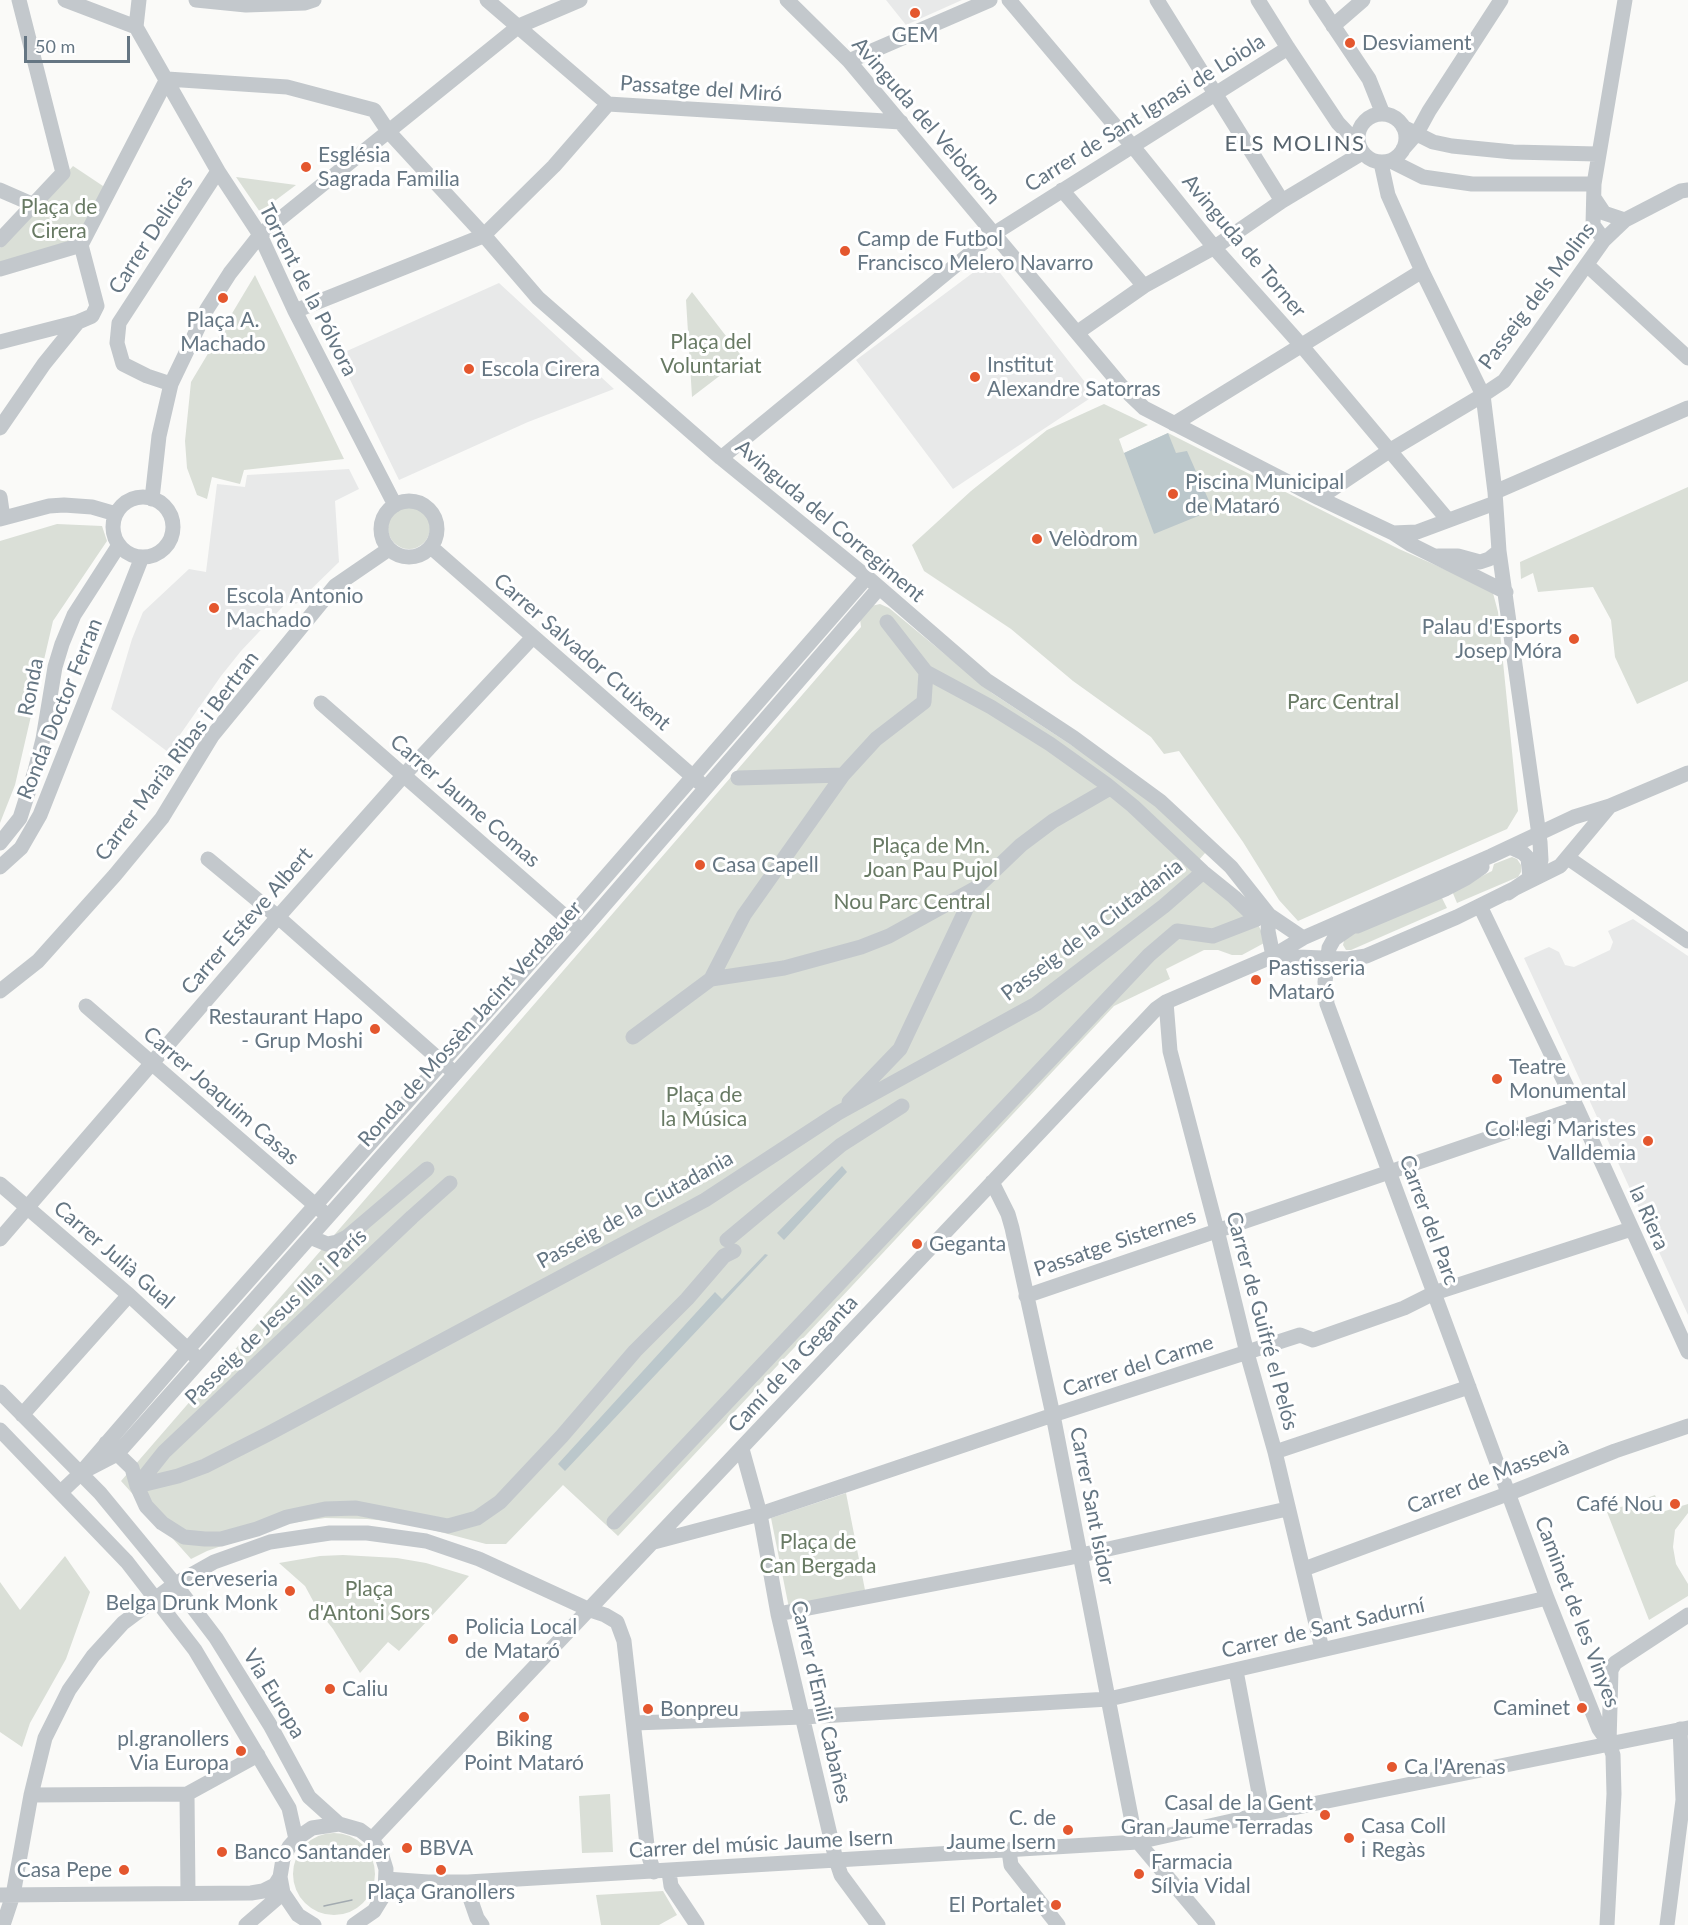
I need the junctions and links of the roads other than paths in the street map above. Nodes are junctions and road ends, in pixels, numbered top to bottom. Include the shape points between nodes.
1 (19, 0) edge
2 (64, 0) edge
3 (139, 0) edge
4 (196, 0) edge
5 (314, 0) edge
6 (487, 0) edge
7 (579, 0) edge
8 (787, 0) edge
9 (990, 0) edge
10 (1009, 0) edge
11 (1157, 0) edge
12 (1258, 0) edge
13 (1316, 0) edge
14 (1363, 0) edge
15 (1501, 0) edge
16 (1625, 0) edge
17 (519, 26) junction
18 (1333, 26) junction
19 (136, 27) junction
20 (1288, 48) junction
21 (849, 61) junction
22 (167, 79) junction
23 (1214, 94) junction
24 (608, 104) junction
25 (1383, 114) junction
26 (901, 122) junction
27 (1410, 130) junction
28 (388, 131) junction
29 (1131, 147) junction
30 (1360, 148) junction
31 (1597, 154) junction
32 (1386, 162) junction
33 (218, 171) junction
34 (0, 190) edge
35 (1062, 190) junction
36 (1688, 190) edge
37 (1594, 191) junction
38 (1282, 201) junction
39 (32, 204) junction
40 (1624, 220) junction
41 (995, 233) junction
42 (260, 235) junction
43 (483, 236) junction
44 (0, 240) edge
45 (1604, 240) junction
46 (81, 245) junction
47 (1215, 247) junction
48 (1587, 265) junction
49 (0, 269) edge
50 (1422, 271) junction
51 (1144, 286) junction
52 (295, 311) junction
53 (85, 319) junction
54 (1078, 332) junction
55 (0, 342) edge
56 (1300, 345) junction
57 (1688, 358) edge
58 (171, 384) junction
59 (1483, 396) junction
60 (1688, 408) edge
61 (6, 409) edge
62 (1174, 424) junction
63 (0, 428) edge
64 (1389, 451) junction
65 (721, 458) junction
66 (0, 497) edge
67 (1495, 497) junction
68 (1319, 498) junction
69 (152, 499) junction
70 (395, 505) junction
71 (116, 514) junction
72 (1, 518) edge
73 (1448, 520) junction
74 (1393, 532) junction
75 (119, 545) junction
76 (431, 547) junction
77 (389, 549) junction
78 (1499, 551) junction
79 (1435, 556) junction
80 (142, 557) junction
81 (867, 577) junction
82 (879, 588) junction
83 (1506, 592) junction
84 (887, 622) dead end
85 (533, 637) junction
86 (926, 672) junction
87 (321, 703) dead end
88 (1688, 773) edge
89 (843, 775) junction
90 (404, 776) junction
91 (693, 777) junction
92 (738, 778) dead end
93 (706, 788) junction
94 (1110, 788) junction
95 (1610, 806) junction
96 (1539, 834) junction
97 (0, 843) edge
98 (1510, 847) junction
99 (1491, 856) junction
100 (1568, 858) junction
101 (208, 859) dead end
102 (0, 867) edge
103 (1203, 872) junction
104 (1530, 878) junction
105 (976, 888) junction
106 (1508, 893) junction
107 (1395, 897) junction
108 (1480, 906) junction
109 (1269, 915) junction
110 (278, 917) junction
111 (568, 920) junction
112 (582, 931) junction
113 (1346, 931) junction
114 (1303, 938) junction
115 (1688, 941) edge
116 (1273, 956) junction
117 (1328, 958) junction
118 (711, 979) junction
119 (0, 992) edge
120 (1166, 1002) junction
121 (86, 1006) dead end
122 (633, 1036) dead end
123 (442, 1062) junction
124 (151, 1063) junction
125 (454, 1073) junction
126 (902, 1106) dead end
127 (1577, 1108) junction
128 (838, 1113) junction
129 (427, 1169) dead end
130 (1389, 1173) junction
131 (992, 1182) junction
132 (450, 1183) dead end
133 (0, 1184) edge
134 (315, 1205) junction
135 (28, 1208) junction
136 (328, 1216) junction
137 (1631, 1229) junction
138 (1217, 1230) junction
139 (310, 1237) junction
140 (0, 1239) edge
141 (1434, 1293) junction
142 (129, 1295) junction
143 (1026, 1296) junction
144 (188, 1349) junction
145 (1688, 1352) edge
146 (1247, 1353) junction
147 (199, 1360) junction
148 (1469, 1387) junction
149 (0, 1392) edge
150 (22, 1415) junction
151 (1053, 1415) junction
152 (1688, 1425) edge
153 (0, 1430) edge
154 (111, 1448) junction
155 (742, 1449) junction
156 (1275, 1452) junction
157 (80, 1474) junction
158 (137, 1486) junction
159 (62, 1492) junction
160 (1510, 1493) junction
161 (1287, 1509) junction
162 (760, 1514) junction
163 (614, 1522) dead end
164 (653, 1542) junction
165 (1079, 1556) junction
166 (1304, 1569) junction
167 (175, 1584) junction
168 (1547, 1598) junction
169 (155, 1599) junction
170 (590, 1610) junction
171 (778, 1614) junction
172 (1688, 1614) edge
173 (1322, 1649) junction
174 (1236, 1671) junction
175 (1109, 1699) junction
176 (803, 1717) junction
177 (634, 1723) junction
178 (1684, 1728) edge
179 (1609, 1743) junction
180 (258, 1755) junction
181 (187, 1794) junction
182 (31, 1796) junction
183 (1263, 1814) junction
184 (339, 1824) junction
185 (296, 1839) junction
186 (372, 1839) junction
187 (1138, 1842) junction
188 (1010, 1851) junction
189 (836, 1860) junction
190 (662, 1872) junction
191 (280, 1877) junction
192 (386, 1879) junction
193 (468, 1882) junction
194 (188, 1893) junction
195 (283, 1893) junction
196 (7, 1895) edge
197 (3, 1925) edge
198 (246, 1925) edge
199 (314, 1925) edge
200 (354, 1925) edge
201 (482, 1925) edge
202 (697, 1925) edge
203 (879, 1925) edge
204 (1058, 1925) edge
205 (1208, 1925) edge
206 (1607, 1925) edge
207 (1667, 1925) edge

1 - 39 street via 63,173
2 - 19 street
3 - 19 street
4 - 5 street via 277,5
6 - 17 street
7 - 17 street
8 - 21 street, Avinguda del Velòdrom
9 - 21 street
10 - 29 street, Avinguda de Torner
11 - 23 street
12 - 20 street
13 - 18 street
14 - 18 street
15 - 27 street via 1429,111
16 - 31 street
17 - 24 street
17 - 28 street
18 - 25 street via 1369,79
19 - 22 street, Torrent de la Pólvora
20 - 23 street, Carrer de Sant Ignasi de Loiola
20 - 30 street via 1338,123
21 - 26 street, Avinguda del Velòdrom
22 - 28 street, Avinguda del Corregiment via 287,87 374,110
22 - 33 street, Torrent de la Pólvora
22 - 46 street
23 - 29 street, Carrer de Sant Ignasi de Loiola
23 - 38 street
24 - 26 street, Passatge del Miró
24 - 43 street, Passatge del Miró via 554,166
25 - 27 street
25 - 30 street via 1367,119 1359,128
26 - 41 street, Avinguda del Velòdrom
27 - 31 street via 1433,142 1452,146
27 - 32 street via 1403,149
28 - 42 street
28 - 43 street, Avinguda del Corregiment
29 - 35 street, Carrer de Sant Ignasi de Loiola
29 - 47 street, Avinguda de Torner
30 - 32 street via 1368,158
30 - 38 street
31 - 37 street
32 - 37 street via 1423,177 1472,184
32 - 50 street via 1388,195
33 - 42 street, Torrent de la Pólvora
33 - 58 street, Carrer Delicies via 119,323 117,344 123,364
34 - 39 street
35 - 41 street, Carrer de Sant Ignasi de Loiola
35 - 51 street
36 - 40 street, Passeig dels Molins
37 - 40 street via 1604,213
37 - 45 street via 1593,225
38 - 47 street
39 - 44 street
40 - 45 street, Passeig dels Molins
41 - 54 street, Avinguda del Velòdrom
41 - 65 street, Carrer de Sant Ignasi de Loiola
42 - 52 street, Torrent de la Pólvora
42 - 58 street via 207,309
43 - 52 street
43 - 65 street, Avinguda del Corregiment via 538,298
45 - 48 street, Passeig dels Molins
46 - 49 street
46 - 53 street via 97,306
47 - 51 street
47 - 56 street, Avinguda de Torner
48 - 57 street
48 - 59 street, Passeig dels Molins via 1504,381
50 - 56 street
50 - 59 street
51 - 54 street
52 - 70 street, Torrent de la Pólvora
53 - 55 street
53 - 61 street
54 - 62 street, Avinguda del Velòdrom via 1125,390 1144,408
56 - 62 street
56 - 64 street, Avinguda de Torner
58 - 69 street via 159,436
59 - 64 street, Passeig dels Molins
59 - 67 street
60 - 67 street
61 - 63 street
62 - 68 street, Avinguda del Velòdrom
64 - 68 street, Passeig dels Molins
64 - 73 street, Avinguda de Torner
65 - 81 street, Avinguda del Corregiment
66 - 72 street
67 - 73 street
67 - 78 street
68 - 74 street, Avinguda del Velòdrom
69 - 71 street via 135,499
69 - 80 street via 167,509 173,528 165,548
70 - 76 street via 414,502 430,511 437,529
70 - 77 street via 381,525
71 - 72 street via 64,505
71 - 75 street via 113,525
73 - 74 street via 1417,532
74 - 79 street, Avinguda del Velòdrom
75 - 80 street
75 - 97 street, Ronda via 74,615 62,644 35,771 20,818
76 - 77 street via 415,557
76 - 85 street, Carrer Salvador Cruixent
77 - 119 street, Carrer Marià Ribas i Bertran via 335,586 213,736 162,818 38,961
78 - 79 street, Avinguda del Velòdrom via 1480,562 1458,556
78 - 83 street
79 - 83 street, Avinguda del Velòdrom
80 - 102 street, Ronda Doctor Ferran via 40,815 21,848
81 - 82 street, Avinguda del Corregiment
81 - 91 street, Ronda de Mossèn Jacint Verdaguer
82 - 93 street, Ronda de Mossèn Jacint Verdaguer
82 - 109 street, Avinguda del Corregiment via 986,680 1160,801 1230,867
83 - 96 street
84 - 86 street
85 - 90 street, Carrer Esteve Albert
85 - 91 street, Carrer Salvador Cruixent
86 - 89 street via 924,702 876,740
86 - 94 street via 1050,744
87 - 90 street, Carrer Jaume Comas
88 - 95 street
89 - 92 street
89 - 118 street via 744,915
90 - 110 street, Carrer Esteve Albert
90 - 111 street, Carrer Jaume Comas
91 - 93 street, Carrer Salvador Cruixent
91 - 111 street, Ronda de Mossèn Jacint Verdaguer
93 - 112 street, Ronda de Mossèn Jacint Verdaguer
94 - 103 street
94 - 105 street via 1053,821
95 - 96 street
95 - 100 street
96 - 98 street
96 - 104 street via 1541,860
98 - 99 street
98 - 104 street via 1528,858
99 - 107 street
99 - 113 street via 1466,878
100 - 106 street
100 - 115 street
101 - 110 street
103 - 128 street, Passeig de la Ciutadania via 1036,1004
103 - 163 street via 1257,919 1213,936 1178,931 1149,955
104 - 106 street
105 - 118 street via 861,947 784,968
105 - 128 street via 900,1049
106 - 108 street
107 - 113 street
107 - 114 street, Camí de la Geganta
108 - 117 street via 1366,956
108 - 127 street, la Riera
109 - 114 street, Avinguda del Corregiment
109 - 116 street
110 - 123 street
110 - 124 street, Carrer Esteve Albert
111 - 112 street, Carrer Jaume Comas
111 - 123 street, Ronda de Mossèn Jacint Verdaguer
112 - 125 street, Ronda de Mossèn Jacint Verdaguer
113 - 117 street via 1334,939
114 - 116 street, Camí de la Geganta
116 - 117 street
116 - 120 street, Camí de la Geganta
117 - 130 street, Carrer del Parc via 1327,1004
118 - 122 street
120 - 131 street, Camí de la Geganta via 1149,1015
120 - 138 street, Carrer de Guifré el Pelós via 1170,1051
121 - 124 street, Carrer Joaquim Casas
123 - 125 street
123 - 134 street, Ronda de Mossèn Jacint Verdaguer
124 - 134 street, Carrer Joaquim Casas
124 - 135 street, Carrer Esteve Albert
125 - 136 street, Ronda de Mossèn Jacint Verdaguer
126 - 158 street via 841,1145 730,1246 562,1436 500,1502 477,1518 448,1526 356,1508 325,1509 221,1539 194,1538 184,1537 162,1522 146,1506
127 - 130 street, Passatge Sisternes
127 - 137 street, la Riera
128 - 158 street, Passeig de la Ciutadania via 705,1200 267,1434 205,1466
129 - 139 street via 347,1237 327,1244
130 - 138 street, Passatge Sisternes
130 - 141 street, Carrer del Parc
131 - 143 street, Carrer Sant Isidor via 1010,1221
131 - 155 street, Camí de la Geganta
132 - 158 street, Passeig de Jesus Illa i París via 164,1452
133 - 135 street, Carrer Julià Gual
134 - 136 street, Carrer Joaquim Casas
134 - 144 street, Ronda de Mossèn Jacint Verdaguer
135 - 140 street, Carrer Esteve Albert
135 - 142 street, Carrer Julià Gual
136 - 139 street, Ronda de Mossèn Jacint Verdaguer
137 - 141 street, Carrer del Carme
137 - 145 street, la Riera
138 - 143 street, Passatge Sisternes
138 - 146 street, Carrer de Guifré el Pelós
139 - 147 street, Ronda de Mossèn Jacint Verdaguer
141 - 146 street, Carrer del Carme via 1404,1308 1313,1340 1300,1335
141 - 148 street, Carrer del Parc
142 - 144 street, Carrer Julià Gual
142 - 150 street
143 - 151 street, Carrer Sant Isidor
144 - 147 street, Carrer Julià Gual
144 - 154 street, Ronda de Mossèn Jacint Verdaguer
146 - 151 street, Carrer del Carme
146 - 156 street, Carrer de Guifré el Pelós
147 - 154 street, Ronda de Mossèn Jacint Verdaguer
148 - 156 street
148 - 160 street, Carrer del Parc
149 - 150 street, Via Europa
150 - 157 street, Via Europa
151 - 162 street, Carrer del Carme
151 - 165 street, Carrer Sant Isidor
152 - 160 street, Carrer de Massevà
153 - 159 street
154 - 157 street, Ronda de Mossèn Jacint Verdaguer
154 - 158 street via 132,1468
155 - 162 street, Carrer d'Emili Cabañes
155 - 164 street, Camí de la Geganta
156 - 161 street, Carrer de Guifré el Pelós
157 - 159 street, Ronda de Mossèn Jacint Verdaguer
157 - 167 street, Via Europa
159 - 169 street via 127,1562
160 - 166 street, Carrer de Massevà
160 - 168 street, Caminet de les Vinyes
161 - 165 street
161 - 166 street, Carrer de Guifré el Pelós
162 - 164 street, Carrer del Carme
162 - 171 street, Carrer d'Emili Cabañes
164 - 170 street, Camí de la Geganta
165 - 171 street
165 - 175 street, Carrer Sant Isidor
166 - 173 street, Carrer de Guifré el Pelós
167 - 169 street
167 - 170 street via 214,1562 270,1542 330,1533 367,1533 426,1541 479,1559
167 - 184 street, Via Europa via 216,1638 309,1797
168 - 173 street, Carrer de Sant Sadurní
168 - 179 street, Caminet de les Vinyes via 1599,1729
169 - 180 street via 195,1650
169 - 182 street via 123,1623 69,1690 45,1738
170 - 177 street via 617,1622 624,1641
170 - 186 street, Camí de la Geganta
171 - 176 street, Carrer d'Emili Cabañes
172 - 179 street via 1615,1663 1611,1670
173 - 174 street, Carrer de Sant Sadurní
174 - 175 street, Carrer de Sant Sadurní
174 - 183 street
175 - 176 street, Carrer de Sant Sadurní
175 - 187 street, Carrer Sant Isidor
176 - 177 street, Carrer de Sant Sadurní
176 - 189 street, Carrer d'Emili Cabañes
177 - 190 street via 648,1854
178 - 179 street, Carrer del músic Jaume Isern
178 - 207 street via 1683,1800
179 - 183 street, Carrer del músic Jaume Isern
179 - 206 street via 1615,1763
180 - 181 street
180 - 185 street via 289,1808
181 - 182 street
181 - 194 street
182 - 196 street
183 - 187 street, Carrer del músic Jaume Isern
184 - 185 street via 312,1828
184 - 186 street via 360,1830
185 - 191 street via 284,1856
186 - 192 street via 382,1856
187 - 188 street, Carrer del músic Jaume Isern
187 - 205 street
188 - 189 street, Carrer del músic Jaume Isern
188 - 204 street via 1011,1865
189 - 190 street, Carrer del músic Jaume Isern
189 - 203 street, Carrer d'Emili Cabañes via 841,1875
190 - 193 street, Carrer del músic Jaume Isern
190 - 202 street
191 - 194 street via 275,1885 262,1891
191 - 195 street
192 - 193 street, Carrer del músic Jaume Isern
192 - 200 street via 374,1911
193 - 201 street
194 - 196 street
195 - 198 street
195 - 199 street via 298,1915
196 - 197 street

